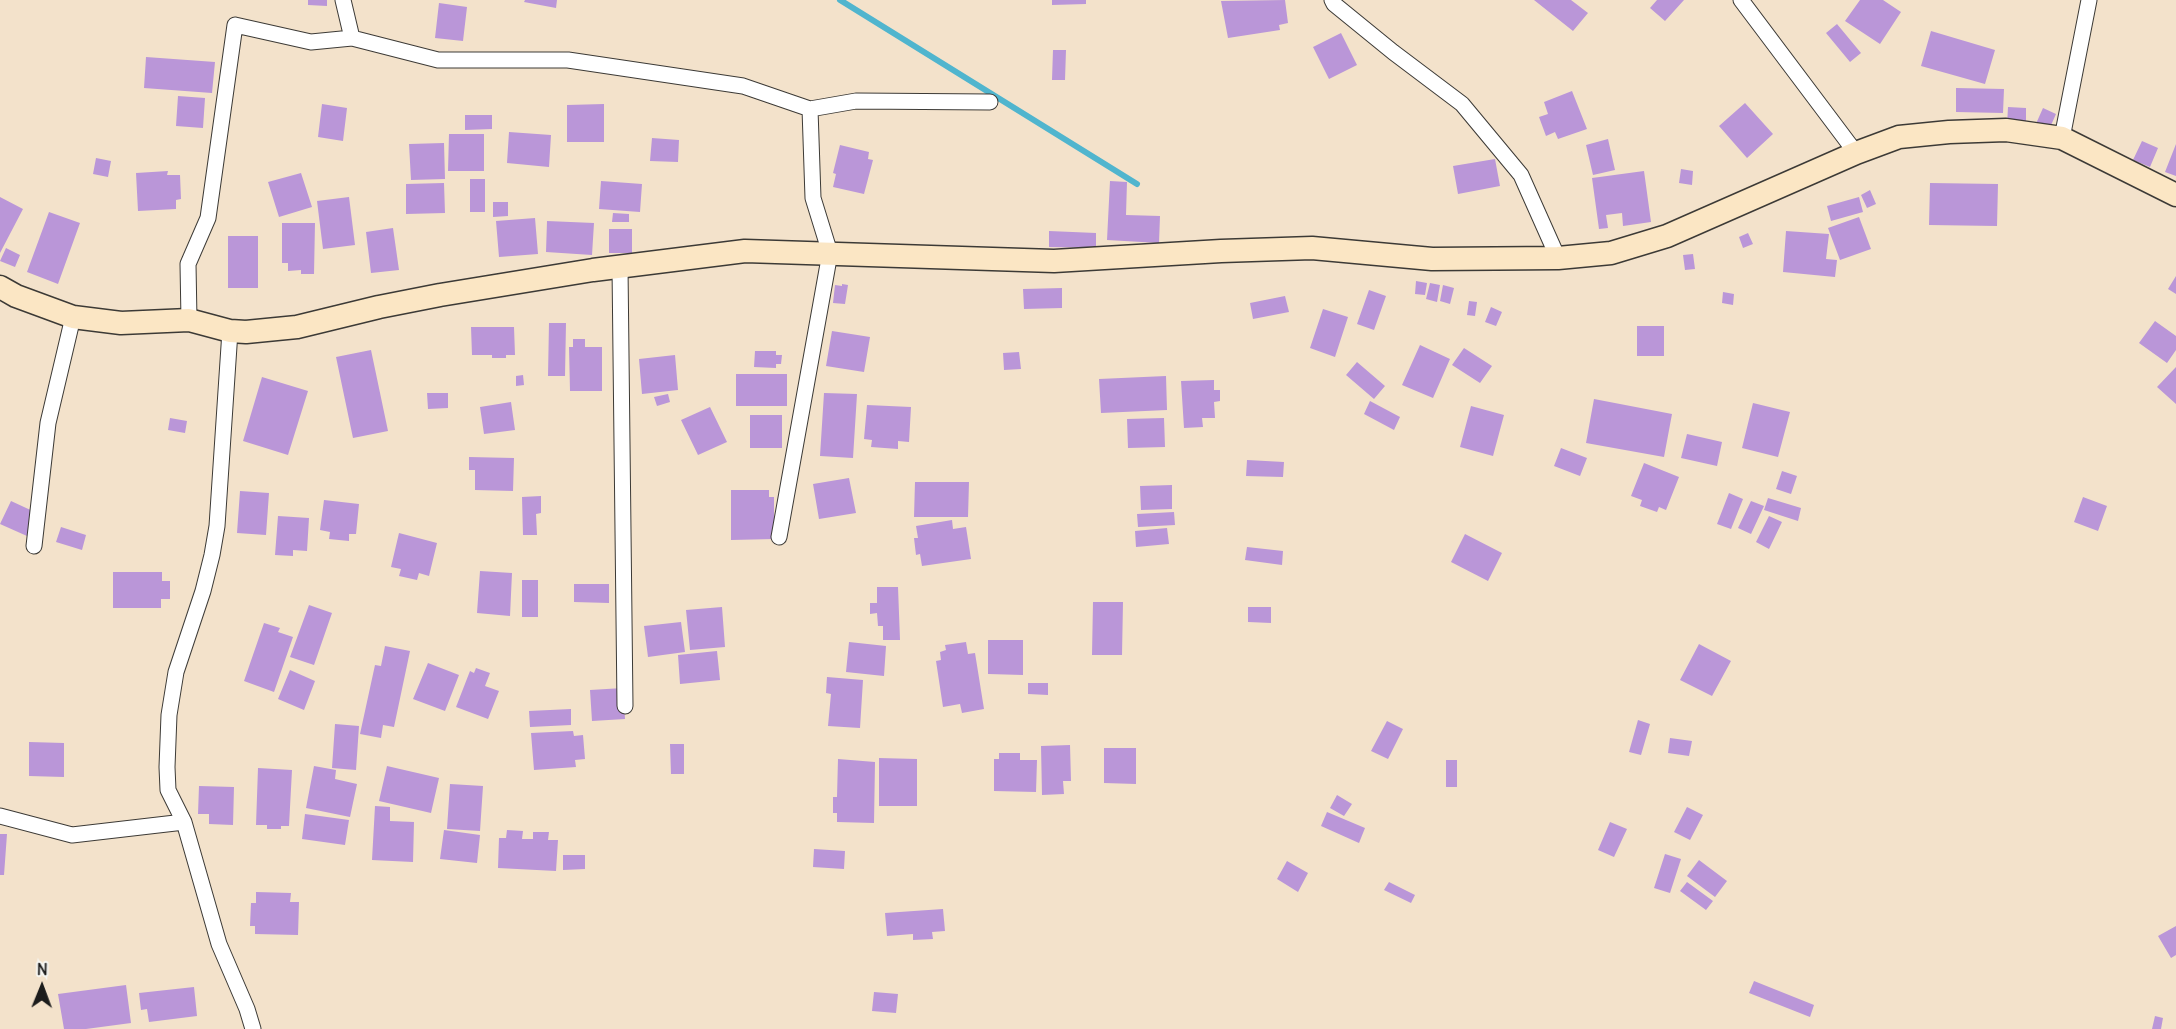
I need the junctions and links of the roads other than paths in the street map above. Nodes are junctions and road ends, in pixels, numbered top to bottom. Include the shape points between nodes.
1 (343, 0) edge
2 (1332, 0) edge
3 (1742, 0) edge
4 (2089, 0) edge
5 (352, 38) junction
6 (990, 102) dead end
7 (810, 109) junction
8 (2062, 138) junction
9 (1856, 153) junction
10 (2176, 195) edge
11 (830, 253) junction
12 (1558, 258) junction
13 (620, 267) junction
14 (0, 287) edge
15 (73, 317) junction
16 (189, 320) junction
17 (230, 331) junction
18 (779, 537) dead end
19 (34, 546) dead end
20 (625, 706) dead end
21 (0, 816) edge
22 (184, 822) junction
23 (253, 1029) edge

1 - 5 street
2 - 12 street via 1462,104 1521,175
3 - 9 street
4 - 8 street
5 - 7 street via 438,60 568,60 743,86
5 - 16 street via 311,42 235,25 208,218 188,264
6 - 7 street via 856,101
7 - 11 street via 813,198
8 - 9 street via 2006,130 1949,132 1899,137
8 - 10 street
9 - 12 street via 1667,236 1611,253
11 - 12 street via 1054,261 1312,248 1432,259
11 - 13 street via 745,251
11 - 18 street
13 - 17 street via 440,295 297,327
13 - 20 street
14 - 15 street
15 - 16 street via 121,323
15 - 19 street via 48,423
16 - 17 street
17 - 22 street via 217,526 203,591 176,672 170,715 168,790
21 - 22 street via 72,836
22 - 23 street via 219,944

